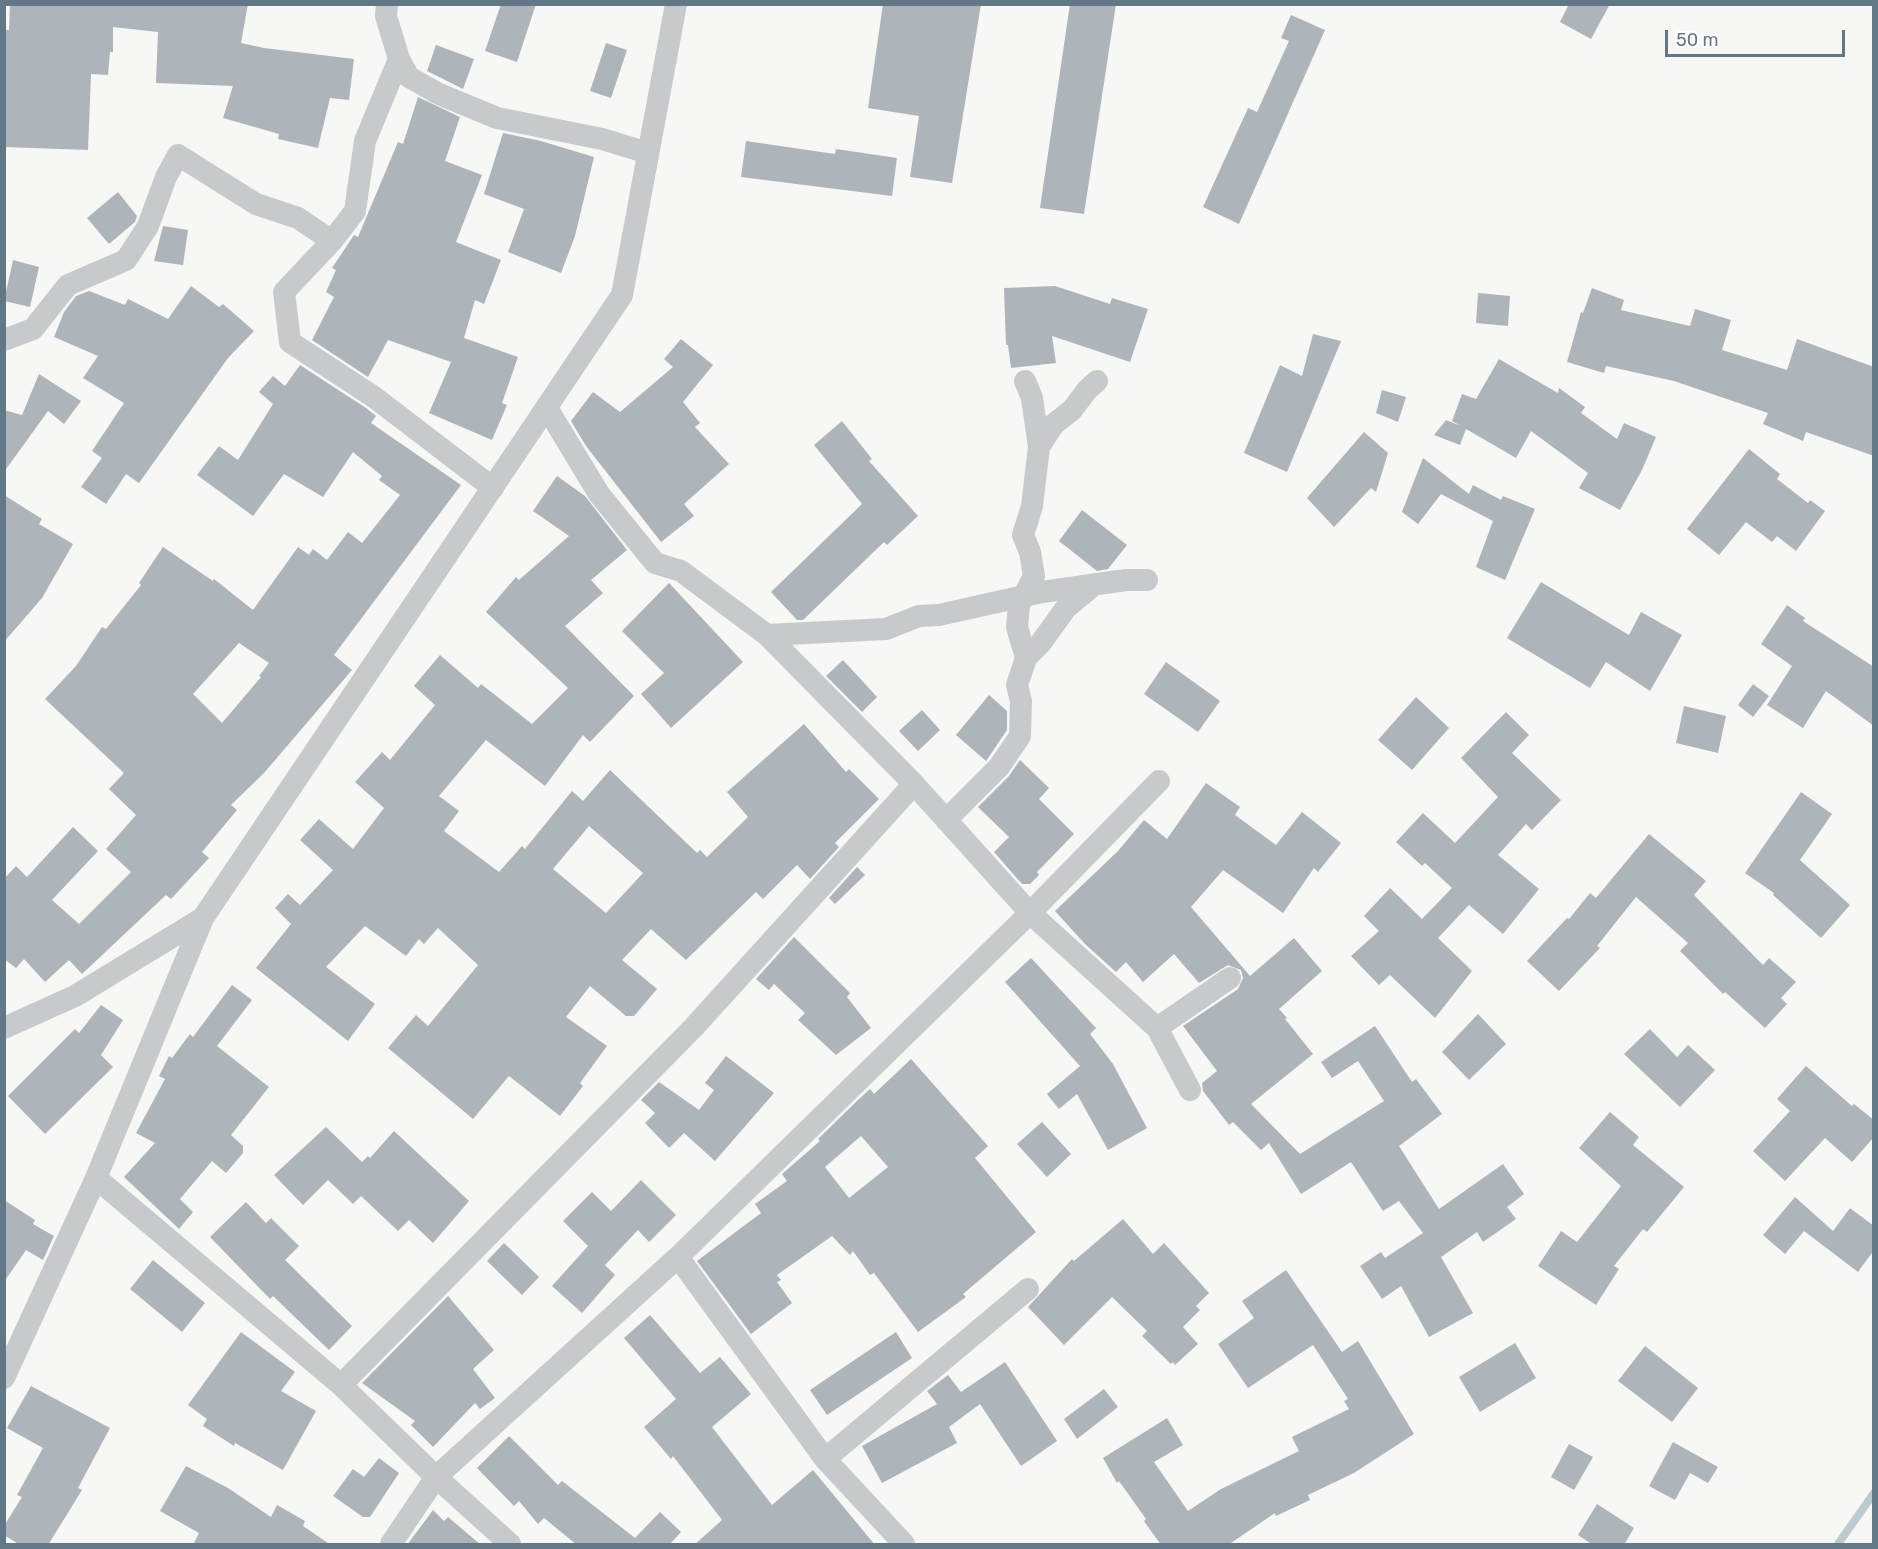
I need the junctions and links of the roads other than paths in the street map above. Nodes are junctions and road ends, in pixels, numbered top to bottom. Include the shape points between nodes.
1 (387, 4) edge
2 (676, 4) edge
3 (399, 59) junction
4 (648, 153) junction
5 (332, 241) junction
6 (4, 340) edge
7 (1026, 381) dead end
8 (1097, 381) dead end
9 (547, 408) junction
10 (1040, 447) junction
11 (493, 488) junction
12 (1147, 580) dead end
13 (1095, 584) junction
14 (1026, 594) junction
15 (767, 635) junction
16 (1026, 658) junction
17 (1159, 781) dead end
18 (914, 784) junction
19 (946, 820) junction
20 (1030, 913) junction
21 (203, 918) junction
22 (1230, 978) dead end
23 (4, 1028) edge
24 (1157, 1028) junction
25 (1190, 1090) dead end
26 (96, 1178) junction
27 (678, 1257) junction
28 (1028, 1289) dead end
29 (4, 1378) edge
30 (341, 1385) junction
31 (825, 1458) junction
32 (436, 1477) junction
33 (391, 1545) edge
34 (510, 1545) edge
35 (903, 1545) edge

1 - 3 street via 386,16
2 - 4 street
3 - 4 street via 409,77 497,118 602,139
3 - 5 street via 365,141 355,211
4 - 9 street via 622,295
5 - 6 street via 298,218 256,204 178,155 148,226 126,260 68,285 33,329
5 - 11 street via 284,292 290,342 374,397
7 - 10 street
8 - 10 street via 1054,424
9 - 11 street
9 - 15 street via 599,494 655,563 681,571
10 - 14 street via 1032,507 1023,535 1034,576
11 - 21 street
12 - 13 street
13 - 14 street
13 - 16 street via 1066,608
14 - 15 street via 939,615 919,616 886,629
14 - 16 street via 1019,605 1017,627
15 - 18 street
16 - 19 street via 1017,685 1021,701 1020,736 999,767
17 - 20 street
18 - 19 street
18 - 30 street via 694,1027
19 - 20 street
20 - 24 street
20 - 27 street
21 - 23 street via 75,996
21 - 26 street
22 - 24 street
24 - 25 street
26 - 29 street
26 - 30 street
27 - 31 street
27 - 32 street
28 - 31 street
30 - 32 street
31 - 35 street
32 - 33 street
32 - 34 street

